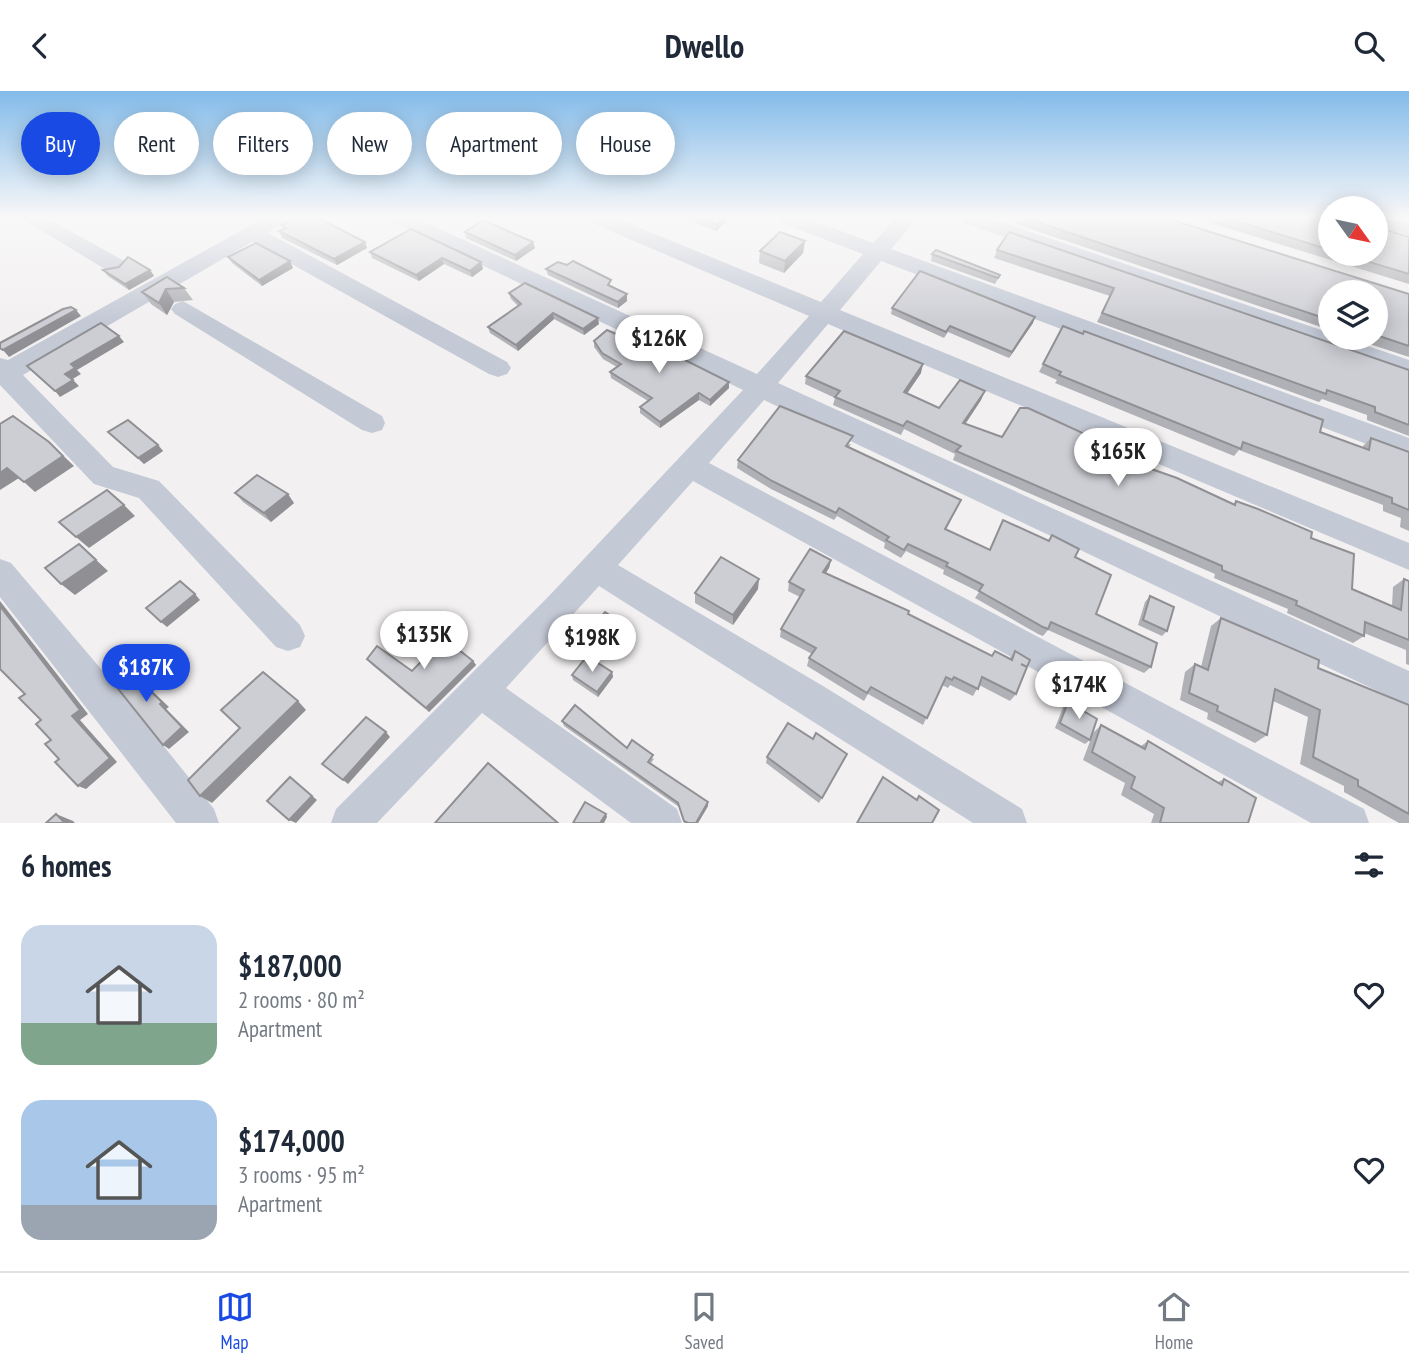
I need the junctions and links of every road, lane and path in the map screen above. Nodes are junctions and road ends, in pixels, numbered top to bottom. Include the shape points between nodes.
1 (93, 253) edge
2 (217, 253) edge
3 (290, 253) edge
4 (474, 253) edge
5 (680, 253) edge
6 (876, 253) joint
7 (1071, 253) edge
8 (116, 266) edge
9 (183, 309) dead end
10 (826, 314) junction
11 (498, 368) dead end
12 (1409, 369) edge
13 (2, 372) edge
14 (761, 387) junction
15 (373, 423) dead end
16 (1409, 449) edge
17 (689, 465) junction
18 (1409, 557) edge
19 (595, 567) junction
20 (0, 573) edge
21 (288, 636) dead end
22 (1409, 689) edge
23 (481, 691) junction
24 (200, 823) edge
25 (350, 823) edge
26 (663, 823) edge
27 (1008, 823) edge
28 (1350, 823) edge

1 - 8 street
2 - 13 street
3 - 11 street
4 - 14 street
5 - 10 street
6 - 10 street
6 - 16 street
7 - 12 street
9 - 15 street
10 - 14 street
10 - 18 street
13 - 21 street via 104,476 149,489
14 - 17 street
14 - 22 street
17 - 19 street
17 - 28 street
19 - 23 street
19 - 27 street
20 - 24 street
23 - 25 street
23 - 26 street

